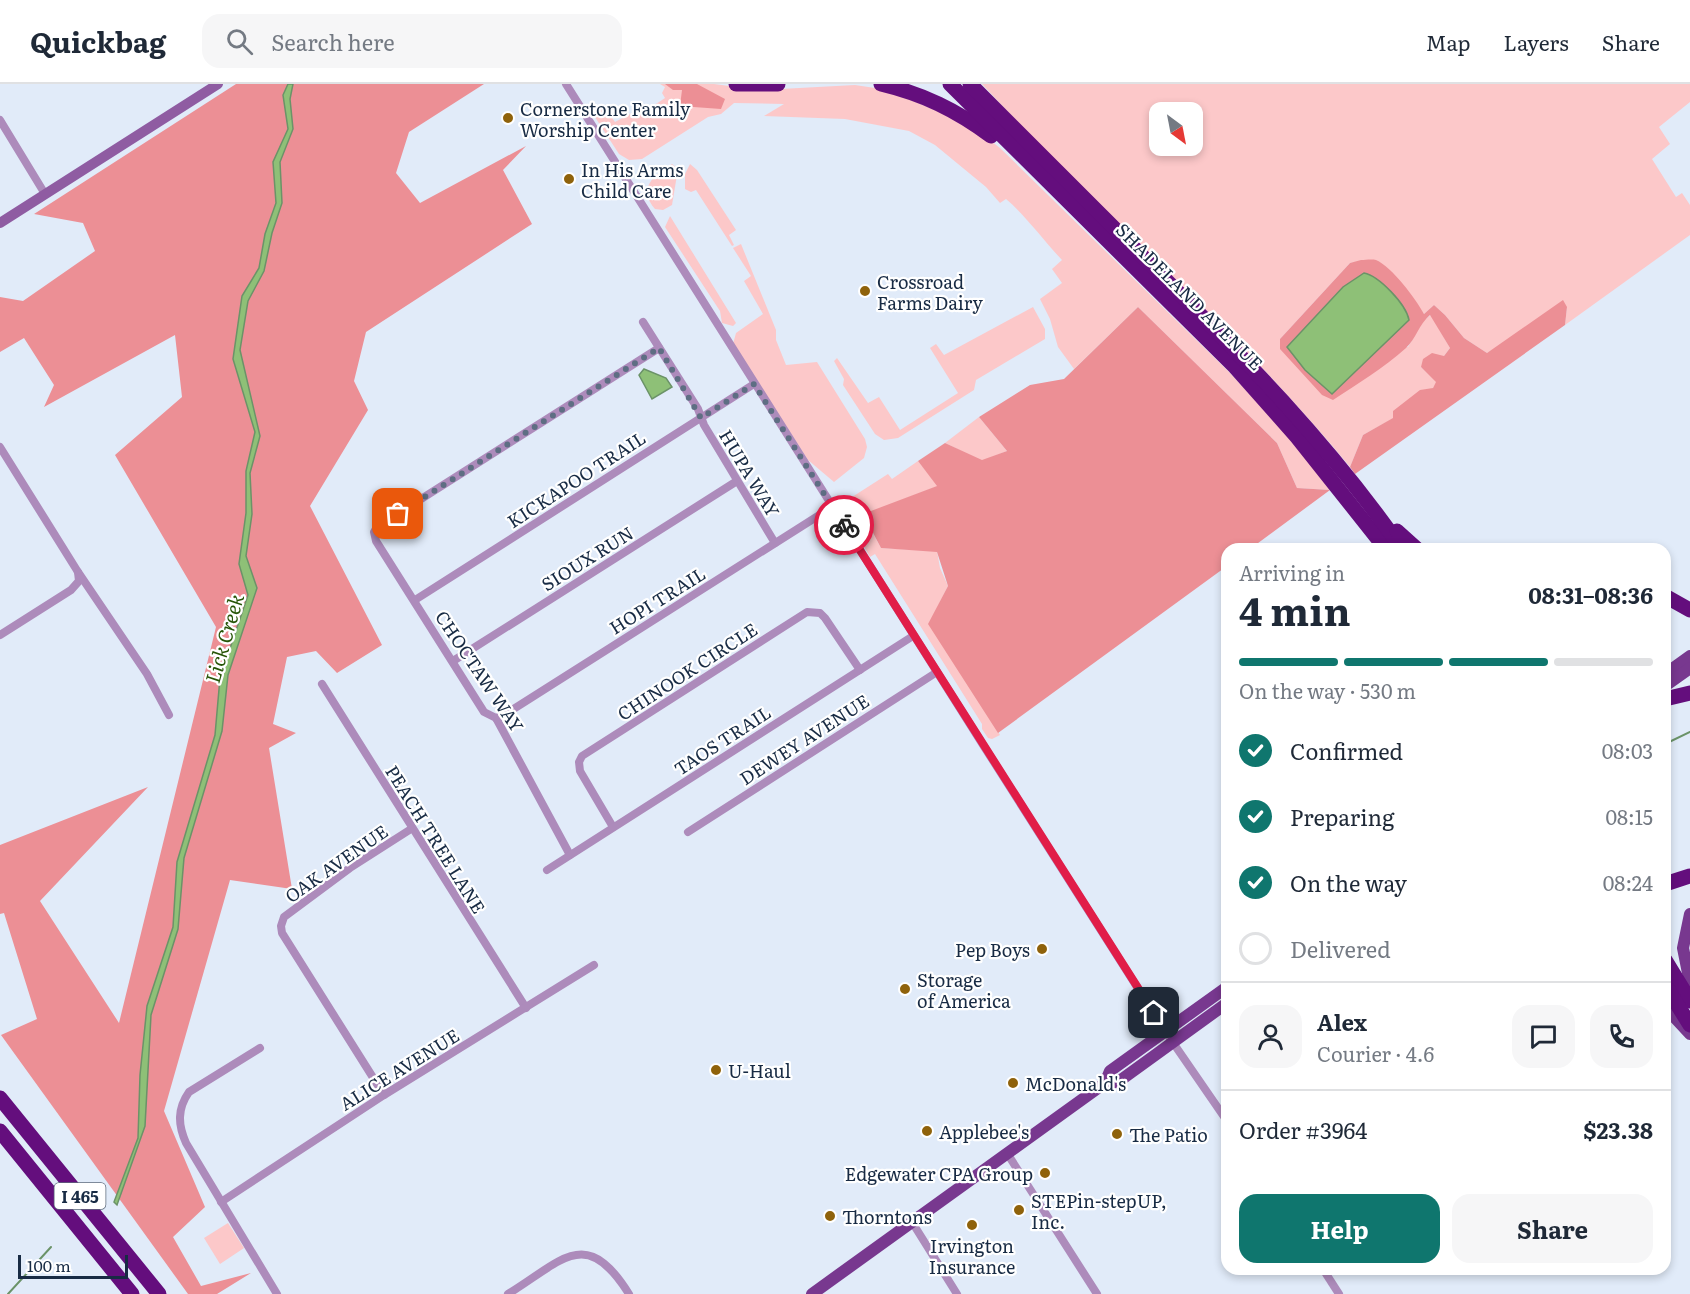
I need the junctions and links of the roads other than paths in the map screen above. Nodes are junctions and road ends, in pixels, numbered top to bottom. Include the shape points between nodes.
1 (218, 84) edge
2 (566, 84) edge
3 (736, 84) edge
4 (778, 84) edge
5 (881, 84) edge
6 (950, 84) edge
7 (973, 86) edge
8 (0, 120) edge
9 (1035, 169) junction
10 (45, 194) junction
11 (0, 223) edge
12 (643, 322) dead end
13 (659, 348) junction
14 (754, 384) junction
15 (701, 418) junction
16 (0, 447) edge
17 (737, 481) junction
18 (832, 507) junction
19 (1380, 517) junction
20 (775, 543) junction
21 (1381, 543) edge
22 (1398, 543) edge
23 (1410, 543) edge
24 (78, 572) junction
25 (1671, 599) edge
26 (415, 600) junction
27 (1690, 610) edge
28 (0, 635) edge
29 (914, 636) junction
30 (1690, 656) edge
31 (453, 661) junction
32 (1690, 668) edge
33 (860, 670) junction
34 (1671, 670) edge
35 (937, 672) junction
36 (1671, 682) edge
37 (322, 684) dead end
38 (1690, 693) edge
39 (1671, 698) edge
40 (170, 715) dead end
41 (496, 717) junction
42 (613, 827) junction
43 (411, 830) junction
44 (688, 832) dead end
45 (570, 855) junction
46 (547, 870) dead end
47 (1690, 876) edge
48 (1671, 882) edge
49 (1690, 914) edge
50 (594, 965) dead end
51 (1671, 970) edge
52 (1690, 983) edge
53 (1221, 991) edge
54 (1671, 995) edge
55 (1690, 1000) edge
56 (1221, 1007) edge
57 (526, 1008) junction
58 (1671, 1013) edge
59 (1690, 1025) edge
60 (1165, 1031) junction
61 (1690, 1034) edge
62 (1173, 1042) junction
63 (260, 1048) dead end
64 (1105, 1083) junction
65 (384, 1095) junction
66 (0, 1098) edge
67 (1221, 1112) edge
68 (0, 1131) edge
69 (1008, 1153) junction
70 (221, 1202) junction
71 (912, 1222) junction
72 (1327, 1275) edge
73 (132, 1294) edge
74 (159, 1294) edge
75 (277, 1294) edge
76 (508, 1294) edge
77 (629, 1294) edge
78 (812, 1294) edge
79 (957, 1294) edge
80 (1097, 1294) edge
81 (1339, 1294) edge

1 - 10 street
2 - 14 street
3 - 4 highway
5 - 9 highway via 916,93 950,109
6 - 9 highway, SHADELAND AVENUE
7 - 19 highway, SHADELAND AVENUE via 1255,370 1311,431
8 - 10 street
9 - 21 highway, SHADELAND AVENUE via 1257,391
10 - 11 street
12 - 13 street, HUPA WAY
13 - 15 street, HUPA WAY
13 - 26 street, CHOCTAW WAY via 378,527 374,532 376,541
14 - 15 street, KICKAPOO TRAIL
14 - 18 street
15 - 17 street, HUPA WAY
15 - 26 street, KICKAPOO TRAIL
16 - 24 street
17 - 20 street, HUPA WAY
17 - 31 street, SIOUX RUN
18 - 20 street, HOPI TRAIL
18 - 29 street
19 - 22 highway, SHADELAND AVENUE
19 - 23 highway
20 - 41 street, HOPI TRAIL
24 - 28 street via 79,582 71,590
24 - 40 street
25 - 27 highway
26 - 31 street, CHOCTAW WAY
29 - 33 street, TAOS TRAIL
29 - 35 street
30 - 34 main road
31 - 41 street, CHOCTAW WAY via 484,712
32 - 36 main road
33 - 42 street, TAOS TRAIL
33 - 42 street, CHINOOK CIRCLE via 820,613 807,612 797,618 582,756 580,771
35 - 44 street, DEWEY AVENUE
35 - 60 street
37 - 43 street, PEACH TREE LANE
38 - 39 highway
41 - 45 street, CHOCTAW WAY
42 - 45 street, TAOS TRAIL
43 - 57 street, PEACH TREE LANE
43 - 65 street, OAK AVENUE via 350,868 281,923 282,933
45 - 46 street, TAOS TRAIL
47 - 48 highway
49 - 52 main road via 1683,948
50 - 57 street, ALICE AVENUE
51 - 55 highway
53 - 60 main road
54 - 59 highway
56 - 62 main road
57 - 65 street, ALICE AVENUE
58 - 61 main road
60 - 62 street
60 - 64 main road via 1110,1071
62 - 64 main road via 1118,1082
62 - 67 street
63 - 70 street via 189,1092 179,1115 186,1143
64 - 69 main road
65 - 70 street, ALICE AVENUE
66 - 74 highway, I 465
68 - 73 highway, I 465
69 - 71 main road
69 - 80 street
70 - 75 street
71 - 78 main road
71 - 79 street
72 - 81 street
76 - 77 street via 566,1258 587,1254 606,1262

